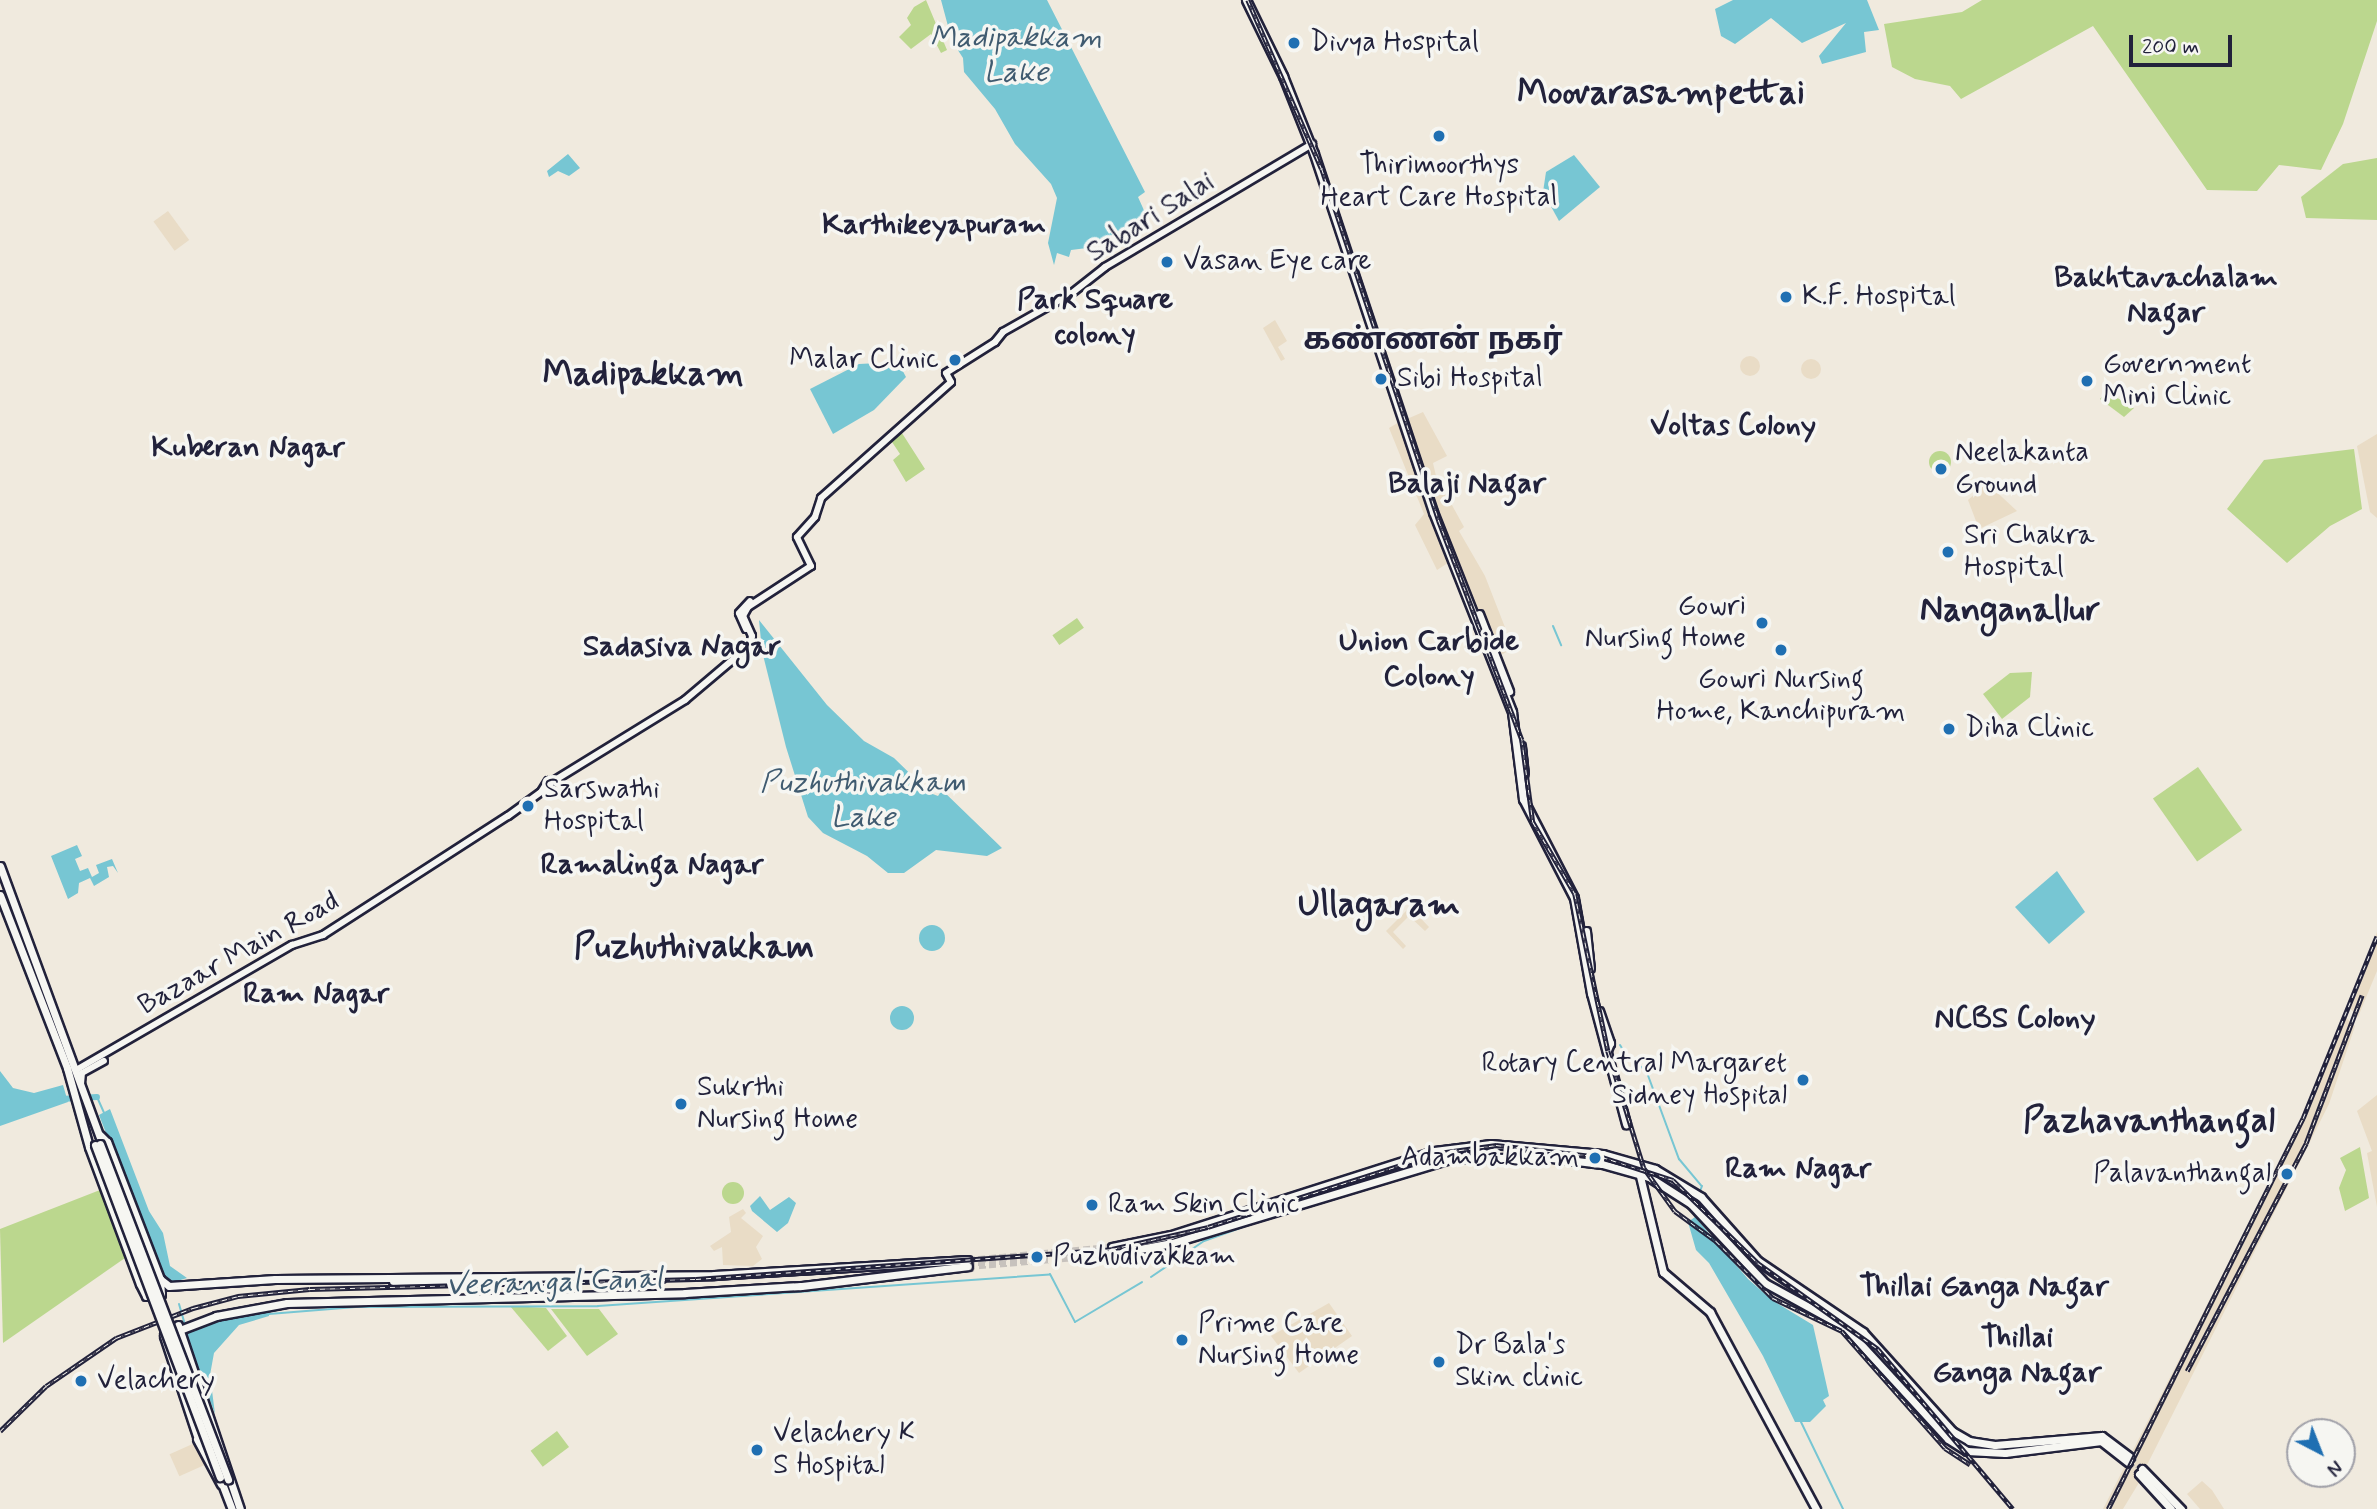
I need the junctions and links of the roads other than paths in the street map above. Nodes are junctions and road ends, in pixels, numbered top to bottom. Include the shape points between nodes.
1 (1247, 0) edge
2 (1311, 145) junction
3 (508, 816) junction
4 (0, 866) edge
5 (0, 895) edge
6 (307, 941) junction
7 (147, 1032) junction
8 (77, 1078) junction
9 (1626, 1124) dead end
10 (89, 1137) junction
11 (99, 1142) junction
12 (1445, 1150) junction
13 (1450, 1159) junction
14 (1639, 1172) junction
15 (1172, 1239) junction
16 (1112, 1250) tunnel mouth
17 (968, 1263) tunnel mouth
18 (949, 1264) junction
19 (712, 1276) junction
20 (711, 1288) junction
21 (171, 1289) junction
22 (1807, 1296) junction
23 (1801, 1305) junction
24 (183, 1324) junction
25 (1847, 1324) junction
26 (2129, 1460) tunnel mouth
27 (223, 1480) junction
28 (233, 1487) junction
29 (232, 1509) edge
30 (240, 1509) edge
31 (1818, 1509) edge
32 (2171, 1509) edge
33 (2180, 1509) edge

1 - 2 main road via 1284,68
2 - 3 main road, Sabari Salai via 1105,267 946,373 951,380 821,498 815,517 797,537 812,563 743,607 738,617 749,640 698,685
2 - 9 main road via 1416,451 1511,695 1533,817 1579,897 1598,1009 1610,1043 1608,1054
3 - 6 main road via 430,859
3 - 6 main road, Bazaar Main Road
4 - 8 main road
5 - 8 main road
6 - 7 main road, Bazaar Main Road via 271,956
7 - 8 main road, Bazaar Main Road
7 - 8 main road
8 - 10 main road via 78,1102
8 - 11 main road
10 - 11 main road
10 - 21 main road via 146,1296
11 - 21 main road via 107,1142 160,1279
11 - 27 main road, bridge
12 - 13 main road
12 - 15 main road via 1344,1178
12 - 22 main road via 1491,1144 1576,1150 1647,1165 1690,1189 1758,1261
13 - 14 main road via 1543,1157
13 - 15 main road
14 - 23 main road via 1683,1198 1753,1274
14 - 31 main road via 1661,1268 1716,1322 1754,1381
15 - 16 main road
17 - 18 main road
18 - 19 main road
18 - 20 main road via 871,1280
19 - 20 main road
19 - 21 main road via 422,1276
20 - 24 main road via 287,1300
22 - 23 main road
22 - 25 main road
23 - 25 main road
24 - 27 main road via 162,1331 161,1338 199,1442
24 - 28 main road
25 - 26 main road via 1952,1431 1981,1445 2041,1445 2102,1436
27 - 28 main road
27 - 29 main road
28 - 30 main road
32 - 33 main road via 2141,1471

